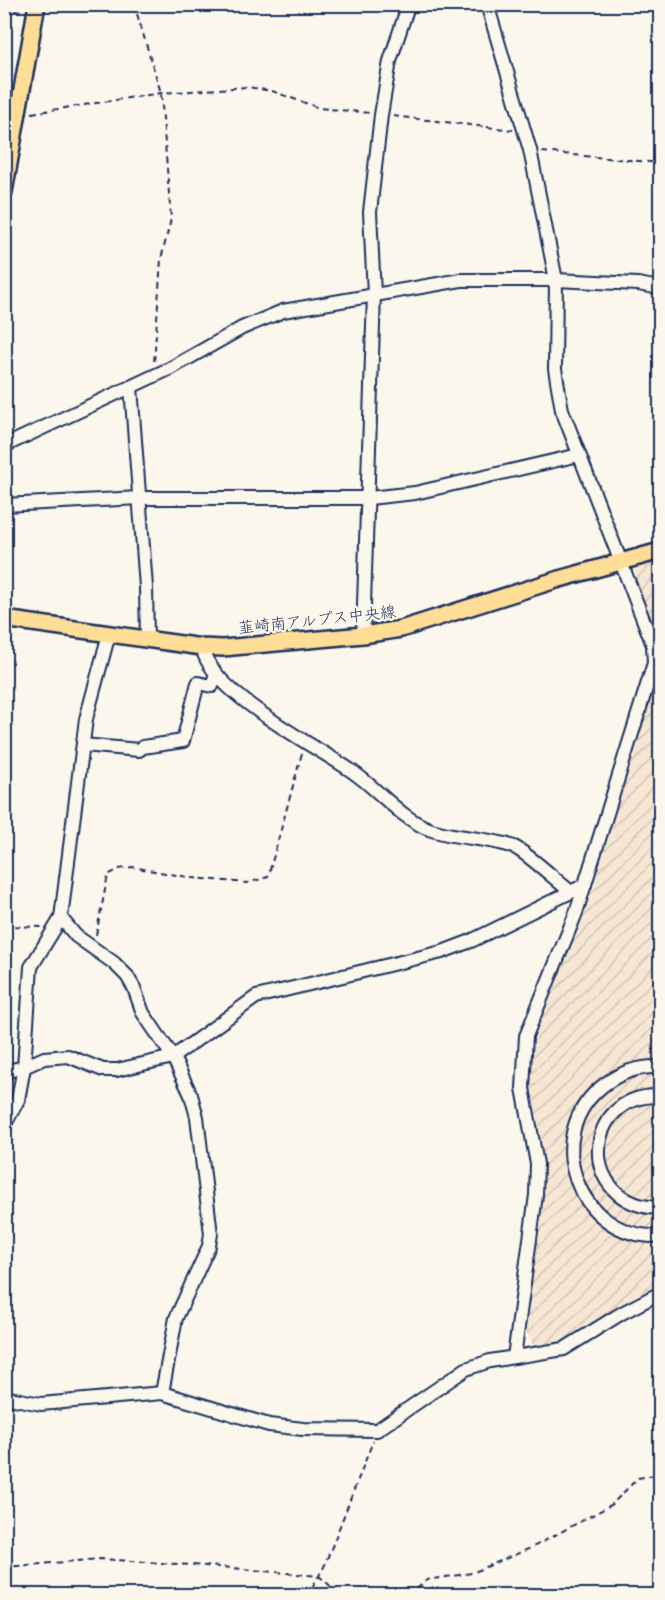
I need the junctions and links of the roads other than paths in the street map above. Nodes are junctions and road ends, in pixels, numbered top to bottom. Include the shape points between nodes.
1 (487, 4) edge
2 (408, 6) dead end
3 (37, 8) edge
4 (13, 120) edge
5 (4, 192) edge
6 (556, 280) junction
7 (660, 288) edge
8 (374, 294) junction
9 (131, 387) junction
10 (4, 446) edge
11 (579, 454) junction
12 (140, 498) junction
13 (369, 498) junction
14 (4, 505) edge
15 (660, 551) edge
16 (621, 561) junction
17 (4, 619) edge
18 (109, 634) junction
19 (363, 635) junction
20 (147, 640) junction
21 (202, 647) junction
22 (216, 674) junction
23 (83, 745) junction
24 (585, 885) junction
25 (571, 892) junction
26 (58, 923) junction
27 (173, 1057) junction
28 (24, 1067) junction
29 (660, 1067) edge
30 (4, 1072) edge
31 (660, 1096) edge
32 (4, 1126) edge
33 (660, 1208) edge
34 (660, 1236) edge
35 (660, 1293) edge
36 (514, 1357) junction
37 (162, 1394) junction
38 (4, 1396) edge

1 - 6 street via 530,150
2 - 8 street via 390,61 381,115 370,212
3 - 4 main road
4 - 5 main road
6 - 7 street
6 - 8 street via 461,280
6 - 11 street via 555,369 562,410
8 - 9 street via 283,311 242,328
8 - 13 street
9 - 10 street
9 - 12 street
11 - 13 street via 426,491
11 - 16 street
12 - 13 street
12 - 14 street
12 - 20 street
13 - 19 street
15 - 16 main road, 韮崎南アルプス中央線
16 - 19 main road, 韮崎南アルプス中央線 via 401,629
16 - 24 street via 653,645 654,663
17 - 18 main road, 韮崎南アルプス中央線
18 - 20 main road, 韮崎南アルプス中央線
18 - 23 street
19 - 21 main road, 韮崎南アルプス中央線
20 - 21 main road, 韮崎南アルプス中央線
21 - 22 street via 204,658
22 - 23 street via 212,686 198,683 183,741 139,750
22 - 25 street via 246,702 355,773 405,816 430,829 515,848
23 - 26 street
24 - 25 street
24 - 36 street via 526,1036 523,1088 537,1164 536,1195
25 - 27 street via 442,951 256,997
26 - 27 street via 127,976 143,1013
26 - 28 street via 31,967
27 - 28 street via 117,1070 103,1070 68,1056 44,1058
27 - 37 street via 197,1117 211,1234 176,1318
28 - 30 street
28 - 32 street via 18,1100
29 - 34 street via 632,1070 598,1090 576,1122 572,1161 576,1180 597,1213 631,1233
31 - 33 street via 636,1099 612,1116 599,1142 599,1157 602,1172 619,1196 631,1204
35 - 36 street via 564,1349
36 - 37 street via 466,1370 377,1430 269,1425
37 - 38 street via 41,1404

